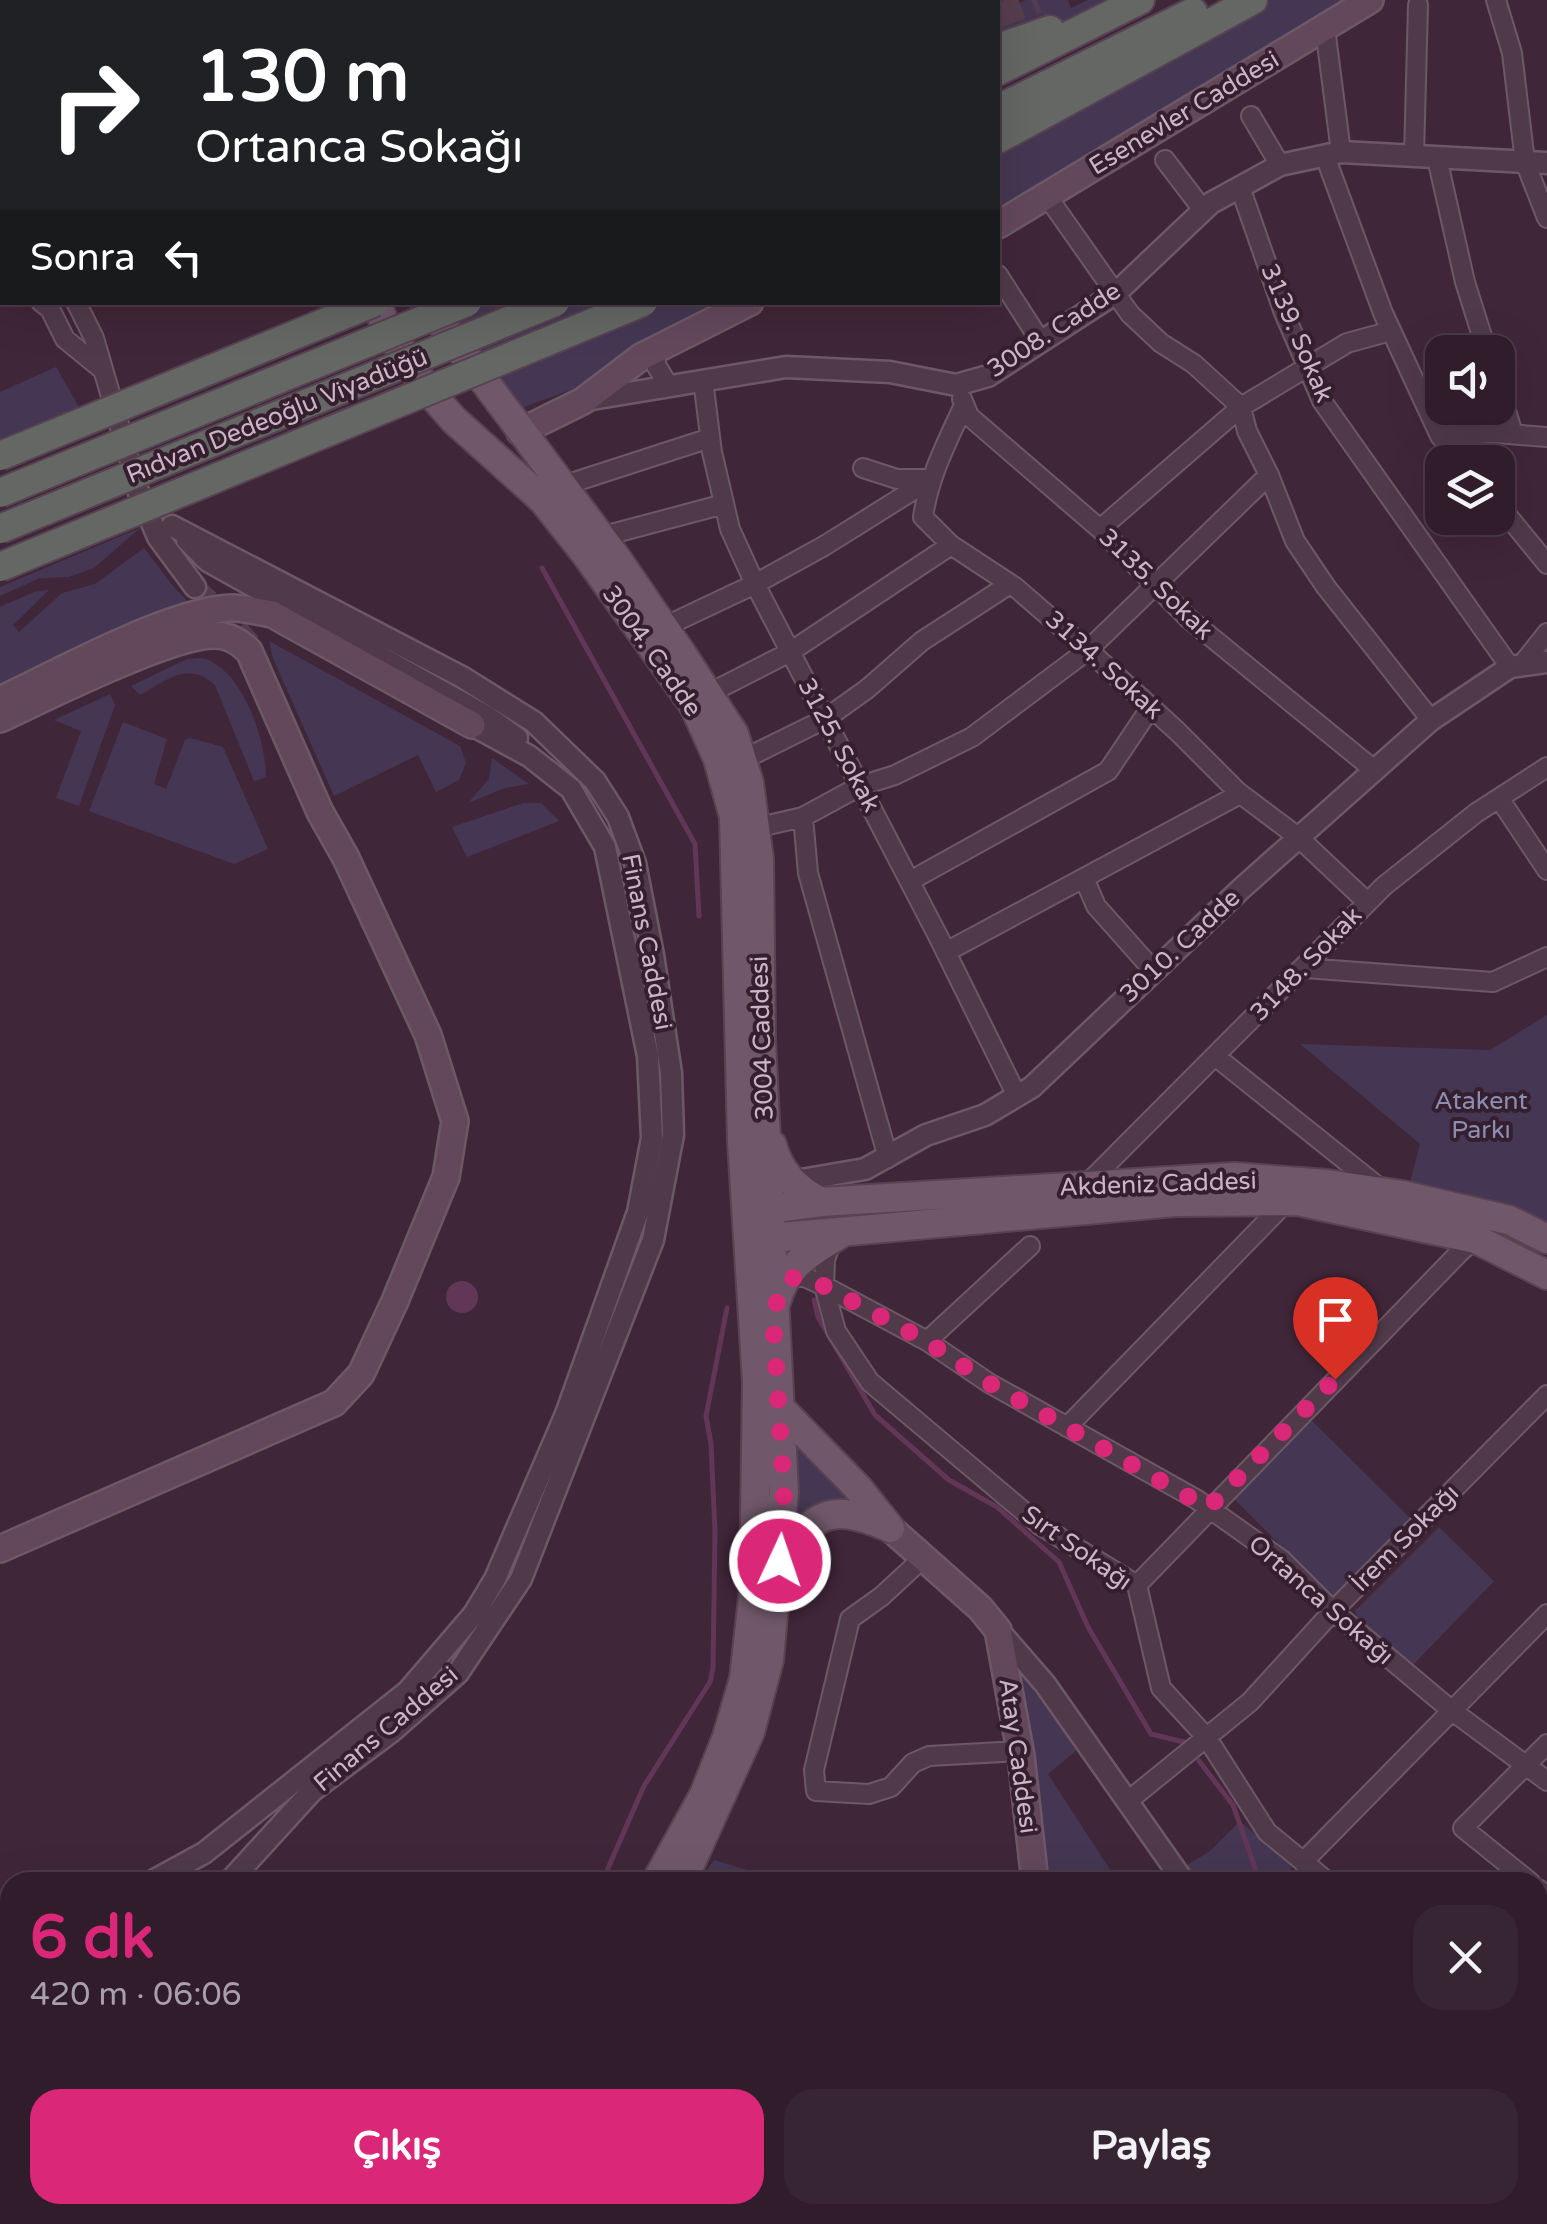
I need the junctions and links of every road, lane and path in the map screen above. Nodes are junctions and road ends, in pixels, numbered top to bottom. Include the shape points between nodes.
1 (1218, 0) edge
2 (1252, 0) edge
3 (1370, 0) edge
4 (1496, 0) edge
5 (1136, 2) edge
6 (1418, 5) dead end
7 (1324, 28) junction
8 (1000, 47) edge
9 (1000, 71) edge
10 (1000, 108) edge
11 (1251, 116) dead end
12 (1000, 138) edge
13 (1333, 154) junction
14 (1414, 156) junction
15 (1437, 158) junction
16 (1165, 160) dead end
17 (1525, 162) junction
18 (1547, 163) edge
19 (1280, 165) junction
20 (1240, 187) junction
21 (1047, 196) junction
22 (1203, 210) junction
23 (1547, 218) edge
24 (1000, 224) edge
25 (1000, 279) edge
26 (1116, 294) junction
27 (46, 305) edge
28 (78, 305) edge
29 (369, 305) edge
30 (377, 305) edge
31 (426, 305) edge
32 (460, 305) edge
33 (547, 305) edge
34 (636, 305) edge
35 (744, 305) edge
36 (1391, 331) junction
37 (1482, 335) edge
38 (1041, 342) junction
39 (656, 349) junction
40 (1307, 366) junction
41 (103, 370) junction
42 (703, 380) junction
43 (668, 385) junction
44 (960, 395) junction
45 (582, 401) junction
46 (1240, 407) junction
47 (1511, 425) edge
48 (520, 432) junction
49 (1514, 434) junction
50 (1440, 436) junction
51 (1547, 437) edge
52 (710, 438) junction
53 (484, 444) junction
54 (1448, 445) edge
55 (0, 456) edge
56 (863, 468) dead end
57 (1269, 475) junction
58 (932, 479) junction
59 (562, 486) junction
60 (0, 493) edge
61 (139, 493) junction
62 (724, 504) junction
63 (1515, 525) edge
64 (172, 526) junction
65 (0, 529) edge
66 (1100, 529) junction
67 (600, 537) junction
68 (951, 545) junction
69 (1547, 564) edge
70 (0, 568) edge
71 (755, 584) junction
72 (1010, 584) junction
73 (1154, 584) junction
74 (195, 587) tunnel mouth
75 (664, 627) junction
76 (1547, 634) edge
77 (1088, 650) junction
78 (790, 652) junction
79 (264, 659) tunnel mouth
80 (1547, 662) edge
81 (1517, 664) junction
82 (708, 694) junction
83 (0, 700) edge
84 (1152, 707) junction
85 (0, 719) edge
86 (825, 719) junction
87 (1431, 720) junction
88 (472, 725) joint
89 (742, 760) junction
90 (1547, 766) edge
91 (1372, 768) junction
92 (860, 786) junction
93 (572, 790) junction
94 (1240, 794) junction
95 (1500, 798) junction
96 (802, 817) junction
97 (755, 828) junction
98 (1298, 837) junction
99 (346, 858) junction
100 (1547, 870) edge
101 (1084, 878) junction
102 (910, 881) junction
103 (1367, 902) junction
104 (946, 952) junction
105 (1547, 957) edge
106 (1304, 968) junction
107 (1153, 970) junction
108 (1215, 1056) junction
109 (1017, 1096) junction
110 (766, 1114) junction
111 (888, 1158) junction
112 (787, 1177) junction
113 (1086, 1185) junction
114 (1386, 1193) junction
115 (1298, 1201) junction
116 (822, 1202) junction
117 (758, 1232) junction
118 (840, 1234) junction
119 (1547, 1239) edge
120 (1476, 1240) junction
121 (1030, 1246) dead end
122 (1547, 1276) edge
123 (781, 1285) junction
124 (824, 1286) junction
125 (773, 1318) junction
126 (926, 1341) junction
127 (1547, 1395) edge
128 (779, 1407) junction
129 (1067, 1427) junction
130 (1208, 1508) junction
131 (890, 1528) junction
132 (0, 1548) edge
133 (924, 1558) junction
134 (780, 1561) junction
135 (1138, 1585) junction
136 (1333, 1612) junction
137 (1547, 1614) edge
138 (998, 1630) junction
139 (1451, 1710) junction
140 (727, 1736) junction
141 (1207, 1738) junction
142 (1547, 1744) edge
143 (1020, 1751) junction
144 (1527, 1764) junction
145 (1547, 1781) edge
146 (1128, 1801) junction
147 (1303, 1862) junction
148 (169, 1872) edge
149 (238, 1872) edge
150 (651, 1872) edge
151 (662, 1872) edge
152 (687, 1872) edge
153 (1034, 1872) edge
154 (1177, 1872) edge
155 (1316, 1872) edge
156 (1517, 1872) edge

1 - 10 highway
2 - 12 highway
3 - 7 main road, Esenevler Caddesi
4 - 17 street via 1512,53
5 - 8 highway
5 - 9 highway
6 - 14 street
7 - 13 street
7 - 21 main road, Esenevler Caddesi
11 - 19 street
13 - 14 street, 3008. Cadde
13 - 19 street, 3008. Cadde
13 - 36 street
14 - 15 street, 3008. Cadde
15 - 17 street, 3008. Cadde
15 - 37 street
16 - 22 street
17 - 18 street, 3008. Cadde
17 - 23 street
19 - 20 street, 3008. Cadde
20 - 22 street, 3008. Cadde
20 - 40 street, 3139. Sokak
21 - 24 main road, Esenevler Caddesi
21 - 26 street
22 - 26 street, 3008. Cadde
25 - 38 street
26 - 38 street, 3008. Cadde
26 - 46 street via 1161,343
27 - 41 street via 65,339
28 - 41 street
29 - 55 highway, bridge
30 - 53 main road, 3004. Cadde via 425,387
31 - 48 main road, 3004. Cadde
32 - 60 highway, Rıdvan Dedeoğlu Viyadüğü, bridge
33 - 65 highway, Rıdvan Dedeoğlu Viyadüğü, bridge
34 - 70 highway, bridge
35 - 39 main road
36 - 40 street via 1347,343
36 - 50 street
38 - 44 street, 3008. Cadde
39 - 43 street via 656,366
39 - 45 main road
40 - 46 street
40 - 81 street, 3139. Sokak via 1322,402
41 - 61 street
42 - 43 street, 3008. Cadde
42 - 44 street, 3008. Cadde via 786,367 890,372
42 - 52 street, 3125. Sokak
43 - 45 street, 3008. Cadde
44 - 58 street, 3134. Sokak
44 - 66 street, 3135. Sokak via 969,416
45 - 48 main road
46 - 57 street
46 - 66 street
47 - 49 street
48 - 53 main road
48 - 59 main road, 3004. Cadde
49 - 50 street
49 - 51 street
50 - 54 street
52 - 59 street
52 - 62 street, 3125. Sokak
53 - 117 main road, 3004. Cadde via 543,500 585,553 694,706 718,759 734,817
56 - 58 street
57 - 73 street
57 - 87 street via 1295,541
58 - 68 street, 3134. Sokak via 924,517
58 - 71 street
59 - 67 main road, 3004. Cadde
61 - 64 street
61 - 74 street via 158,537
62 - 67 street
62 - 71 street, 3125. Sokak
63 - 69 street
64 - 93 street, Finans Caddesi via 208,561 488,716
64 - 149 street, Finans Caddesi via 462,678 534,722 595,780 635,863 671,1072 673,1136 652,1240 520,1580 458,1673 312,1792
66 - 73 street, 3135. Sokak
67 - 75 main road, 3004. Cadde
68 - 72 street, 3134. Sokak
68 - 78 street
71 - 75 street
71 - 78 street, 3125. Sokak
72 - 77 street, 3134. Sokak
72 - 86 street via 922,642
73 - 77 street
73 - 91 street, 3135. Sokak via 1247,670
75 - 82 main road, 3004. Cadde
76 - 81 street
77 - 84 street, 3134. Sokak
77 - 92 street via 972,737
78 - 82 street
78 - 86 street, 3125. Sokak
79 - 99 street
80 - 81 street
81 - 87 street, 3010. Cadde
82 - 89 main road, 3004. Cadde
83 - 88 main road via 198,613 234,608 272,614
84 - 94 street, 3134. Sokak
84 - 102 street via 1108,771
85 - 99 main road via 118,664 199,637 220,634 238,641 249,651
86 - 89 street
86 - 92 street, 3125. Sokak
87 - 91 street, 3010. Cadde
88 - 93 street, Finans Caddesi via 529,756
89 - 97 main road, 3004 Caddesi
90 - 95 street, 3148. Sokak
91 - 98 street, 3010. Cadde
92 - 96 street
92 - 102 street, 3125. Sokak
93 - 148 street, Finans Caddesi via 605,847 648,1056 652,1138 633,1227 566,1414 495,1579 408,1691 204,1853
94 - 98 street, 3134. Sokak
94 - 101 street
95 - 100 street
95 - 103 street, 3148. Sokak
96 - 97 street
96 - 111 street via 808,873
97 - 110 main road, 3004 Caddesi
98 - 103 street, 3134. Sokak
98 - 107 street, 3010. Cadde
99 - 132 main road via 428,1035 455,1121 446,1177 361,1374 334,1403
101 - 104 street
101 - 107 street via 1096,906
102 - 104 street, 3125. Sokak
103 - 106 street, 3148. Sokak
104 - 109 street, 3125. Sokak
105 - 106 street via 1493,982
106 - 108 street, 3148. Sokak
107 - 109 street, 3010. Cadde
108 - 113 street, 3148. Sokak
108 - 114 street
109 - 111 street, 3010. Cadde
110 - 112 main road via 776,1160
110 - 117 main road, 3004 Caddesi
111 - 112 street, 3010. Cadde via 866,1169
112 - 116 main road
113 - 114 main road, Akdeniz Caddesi via 1234,1177
113 - 116 main road, Akdeniz Caddesi
114 - 119 main road, Akdeniz Caddesi via 1481,1212
115 - 118 main road, Akdeniz Caddesi via 1175,1202
115 - 120 main road, Akdeniz Caddesi
115 - 129 street via 1280,1208
116 - 117 main road, Akdeniz Caddesi
117 - 118 main road, Akdeniz Caddesi
117 - 125 main road, 3004 Caddesi
117 - 140 main road via 757,1536 744,1679
118 - 123 main road via 802,1257
118 - 124 street via 825,1260
120 - 122 main road, Akdeniz Caddesi
120 - 130 street
121 - 126 street
123 - 124 street via 804,1277
123 - 125 main road
124 - 126 street, Ortanca Sokağı
124 - 135 street, Sırt Sokağı via 836,1331 870,1382 1041,1526
125 - 128 main road, 3004 Caddesi
126 - 129 street, Ortanca Sokağı
127 - 136 street, İrem Sokağı
128 - 131 main road
128 - 134 main road, 3004 Caddesi
129 - 130 street, Ortanca Sokağı
130 - 135 street
130 - 136 street, Ortanca Sokağı via 1282,1560
131 - 133 main road
131 - 134 main road via 857,1514 822,1518 800,1533
133 - 138 main road
133 - 143 street via 850,1619 814,1770 816,1791 869,1794 891,1786 929,1756
134 - 152 main road, 3004 Caddesi via 769,1660 750,1732
135 - 141 street, Sırt Sokağı via 1161,1688
136 - 139 street, Ortanca Sokağı
136 - 141 street, İrem Sokağı
137 - 139 street
138 - 143 main road, Atay Caddesi
138 - 146 street
139 - 144 street, Ortanca Sokağı
139 - 147 street
140 - 150 main road
140 - 151 main road
141 - 146 street, İrem Sokağı
141 - 147 street, Sırt Sokağı via 1267,1832
142 - 144 street
143 - 153 main road, Atay Caddesi
144 - 145 street, Ortanca Sokağı
144 - 156 street via 1462,1828
146 - 154 street
147 - 155 street, Sırt Sokağı

